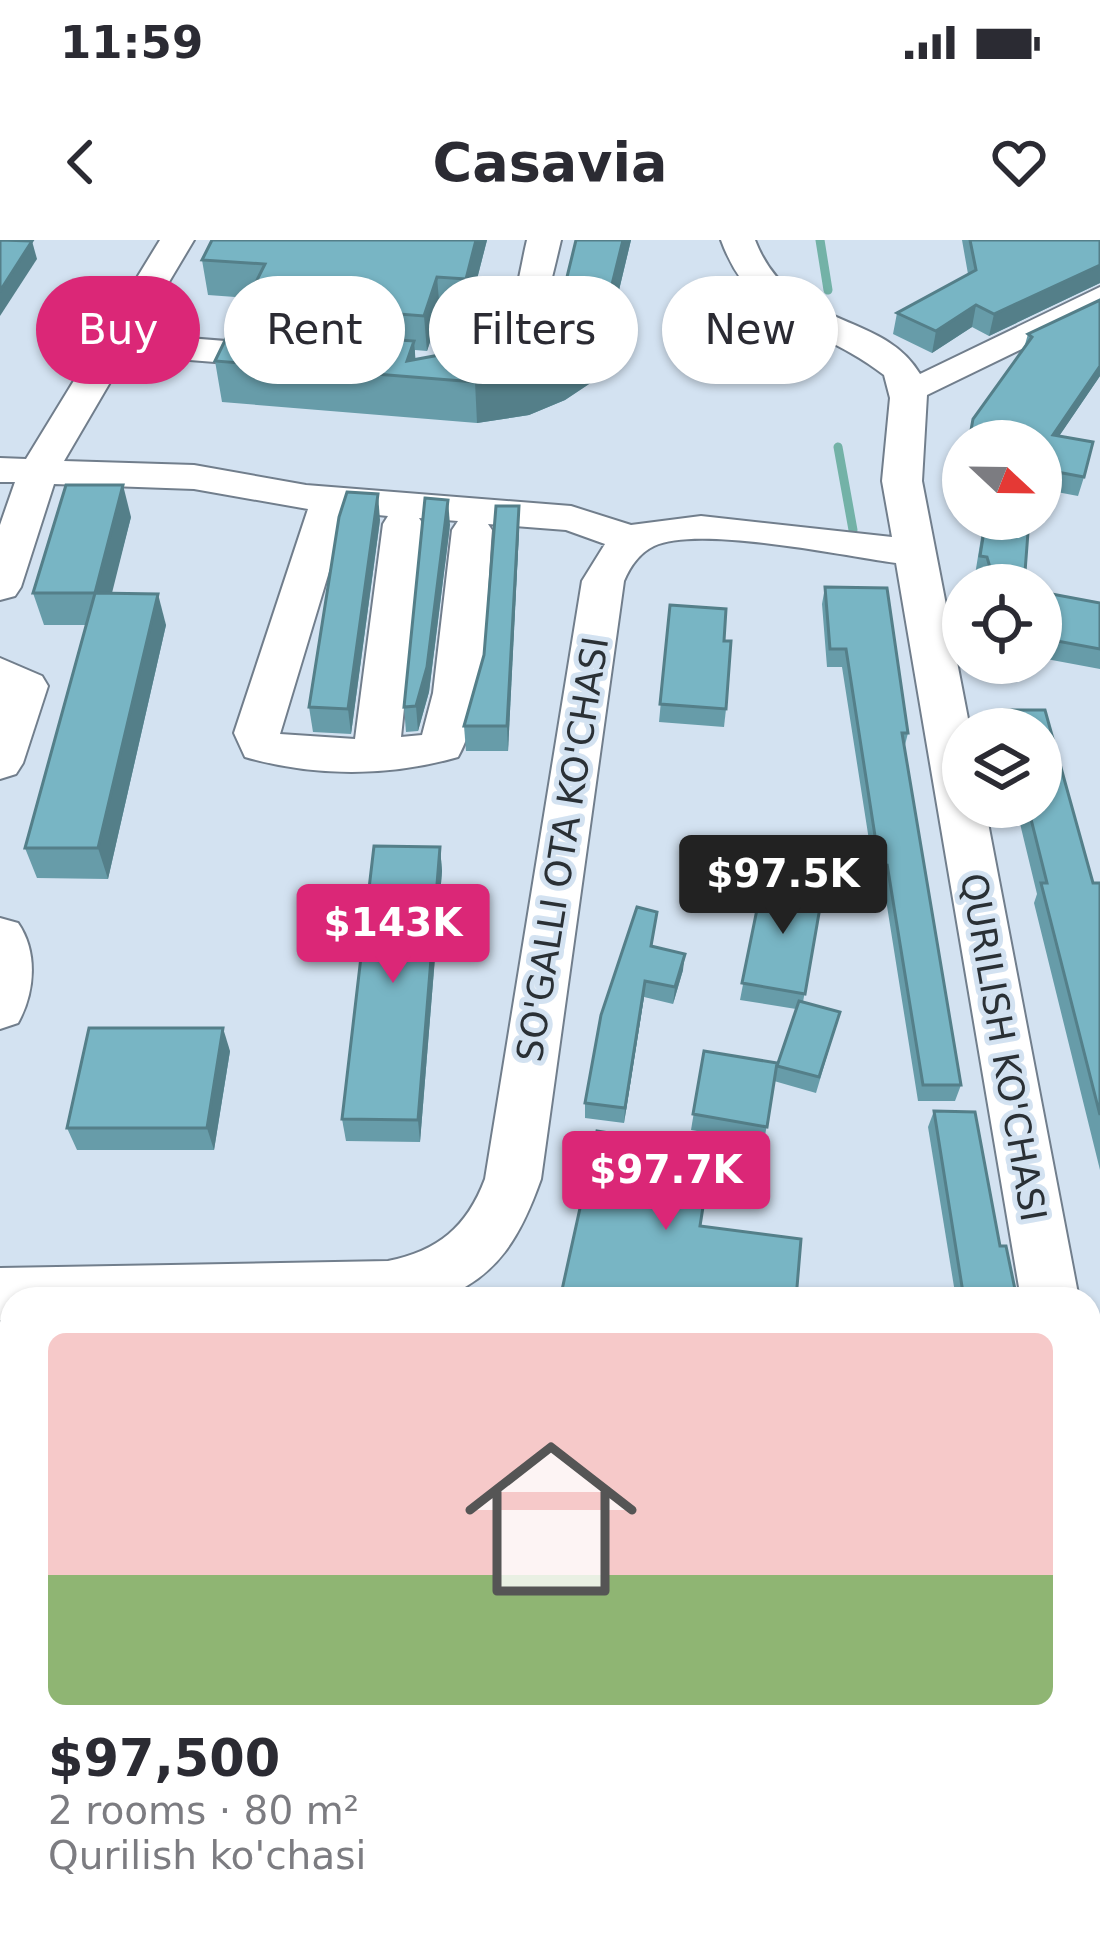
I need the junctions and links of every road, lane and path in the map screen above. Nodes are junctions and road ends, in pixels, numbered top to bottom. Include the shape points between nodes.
1 (177, 240) edge
2 (544, 240) edge
3 (739, 240) edge
4 (154, 276) edge
5 (1100, 297) edge
6 (410, 366) edge
7 (82, 384) edge
8 (908, 386) junction
9 (19, 470) edge
10 (331, 499) junction
11 (403, 524) dead end
12 (472, 530) dead end
13 (634, 540) junction
14 (914, 553) junction
15 (0, 587) edge
16 (0, 673) edge
17 (376, 752) junction
18 (0, 763) edge
19 (0, 937) edge
20 (0, 1009) edge
21 (388, 1287) edge
22 (1048, 1287) edge

1 - 4 street
2 - 6 street via 502,358 456,369
3 - 8 street via 741,256 772,298 888,358
5 - 8 street via 929,384
7 - 9 street
8 - 14 street, QURILISH KO'CHASI via 902,457
9 - 10 street via 194,478
9 - 15 street
10 - 13 street via 571,518
10 - 17 street via 257,733 261,746 286,755
11 - 17 street
12 - 17 street via 442,746
13 - 14 street via 671,530 747,532
13 - 21 street, SO'GALLI OTA KO'CHASI via 603,581 502,1212 464,1262
14 - 22 street, QURILISH KO'CHASI
16 - 18 street via 26,686
19 - 20 street via 8,950

